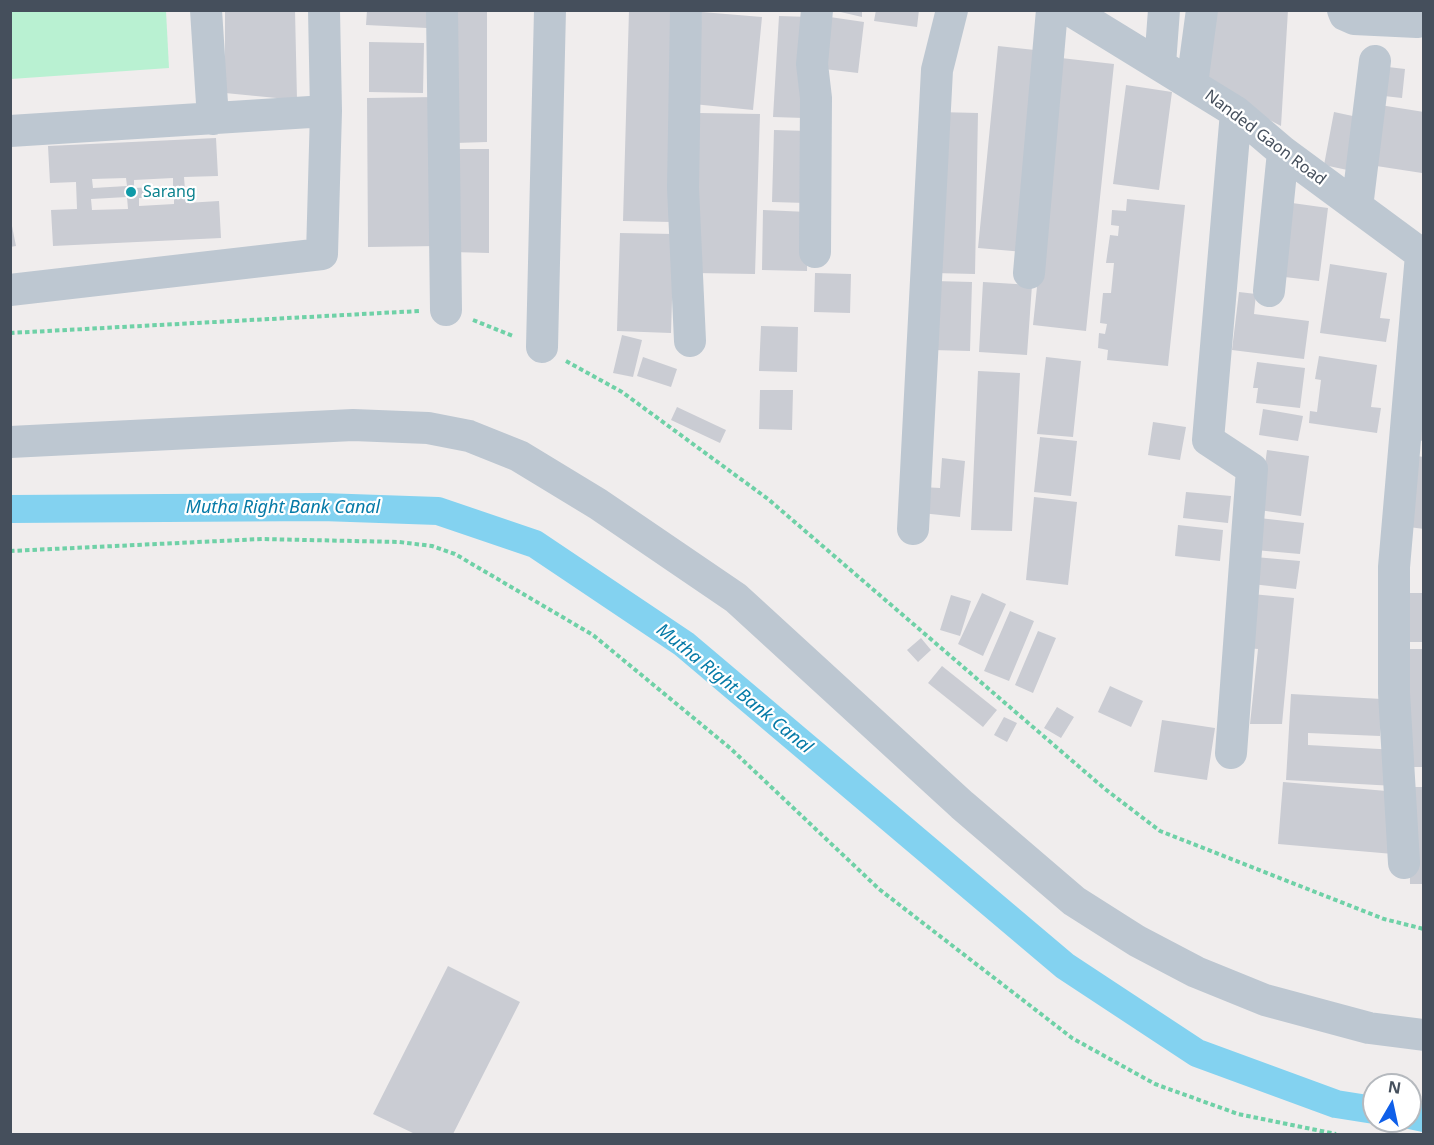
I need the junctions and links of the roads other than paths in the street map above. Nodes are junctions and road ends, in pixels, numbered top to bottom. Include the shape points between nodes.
1 (206, 10) edge
2 (324, 10) edge
3 (442, 10) edge
4 (550, 10) edge
5 (686, 10) edge
6 (817, 10) edge
7 (952, 10) edge
8 (1052, 10) edge
9 (1070, 10) edge
10 (1164, 10) edge
11 (1202, 10) edge
12 (1343, 10) edge
13 (1424, 18) edge
14 (1375, 62) dead end
15 (1160, 64) junction
16 (1191, 84) junction
17 (326, 111) junction
18 (1236, 112) junction
19 (213, 119) junction
20 (10, 131) edge
21 (1283, 152) junction
22 (1357, 207) junction
23 (815, 252) dead end
24 (1422, 255) edge
25 (1029, 273) dead end
26 (10, 290) edge
27 (1269, 291) dead end
28 (446, 310) road end
29 (690, 341) dead end
30 (542, 347) road end
31 (10, 442) edge
32 (913, 529) dead end
33 (1231, 753) dead end
34 (1404, 863) dead end
35 (1424, 1035) edge

1 - 19 street
2 - 17 street
3 - 28 street
4 - 30 street
5 - 29 street via 683,188
6 - 23 street via 812,64 816,98
7 - 32 street via 937,70
8 - 25 street
9 - 15 street, Nanded Gaon Road
10 - 15 street
11 - 16 street
12 - 13 street via 1353,19 1417,22
14 - 22 street
15 - 16 street, Nanded Gaon Road
16 - 18 street, Nanded Gaon Road
17 - 19 street
17 - 26 street via 322,254
18 - 21 street, Nanded Gaon Road
18 - 33 street via 1208,440 1252,470
19 - 20 street
21 - 22 street, Nanded Gaon Road
21 - 27 street
22 - 24 street, Nanded Gaon Road
24 - 34 street via 1394,567 1394,693
31 - 35 street via 364,425 428,428 469,436 519,456 598,504 736,598 962,805 1074,901 1196,972 1265,1000 1368,1028

